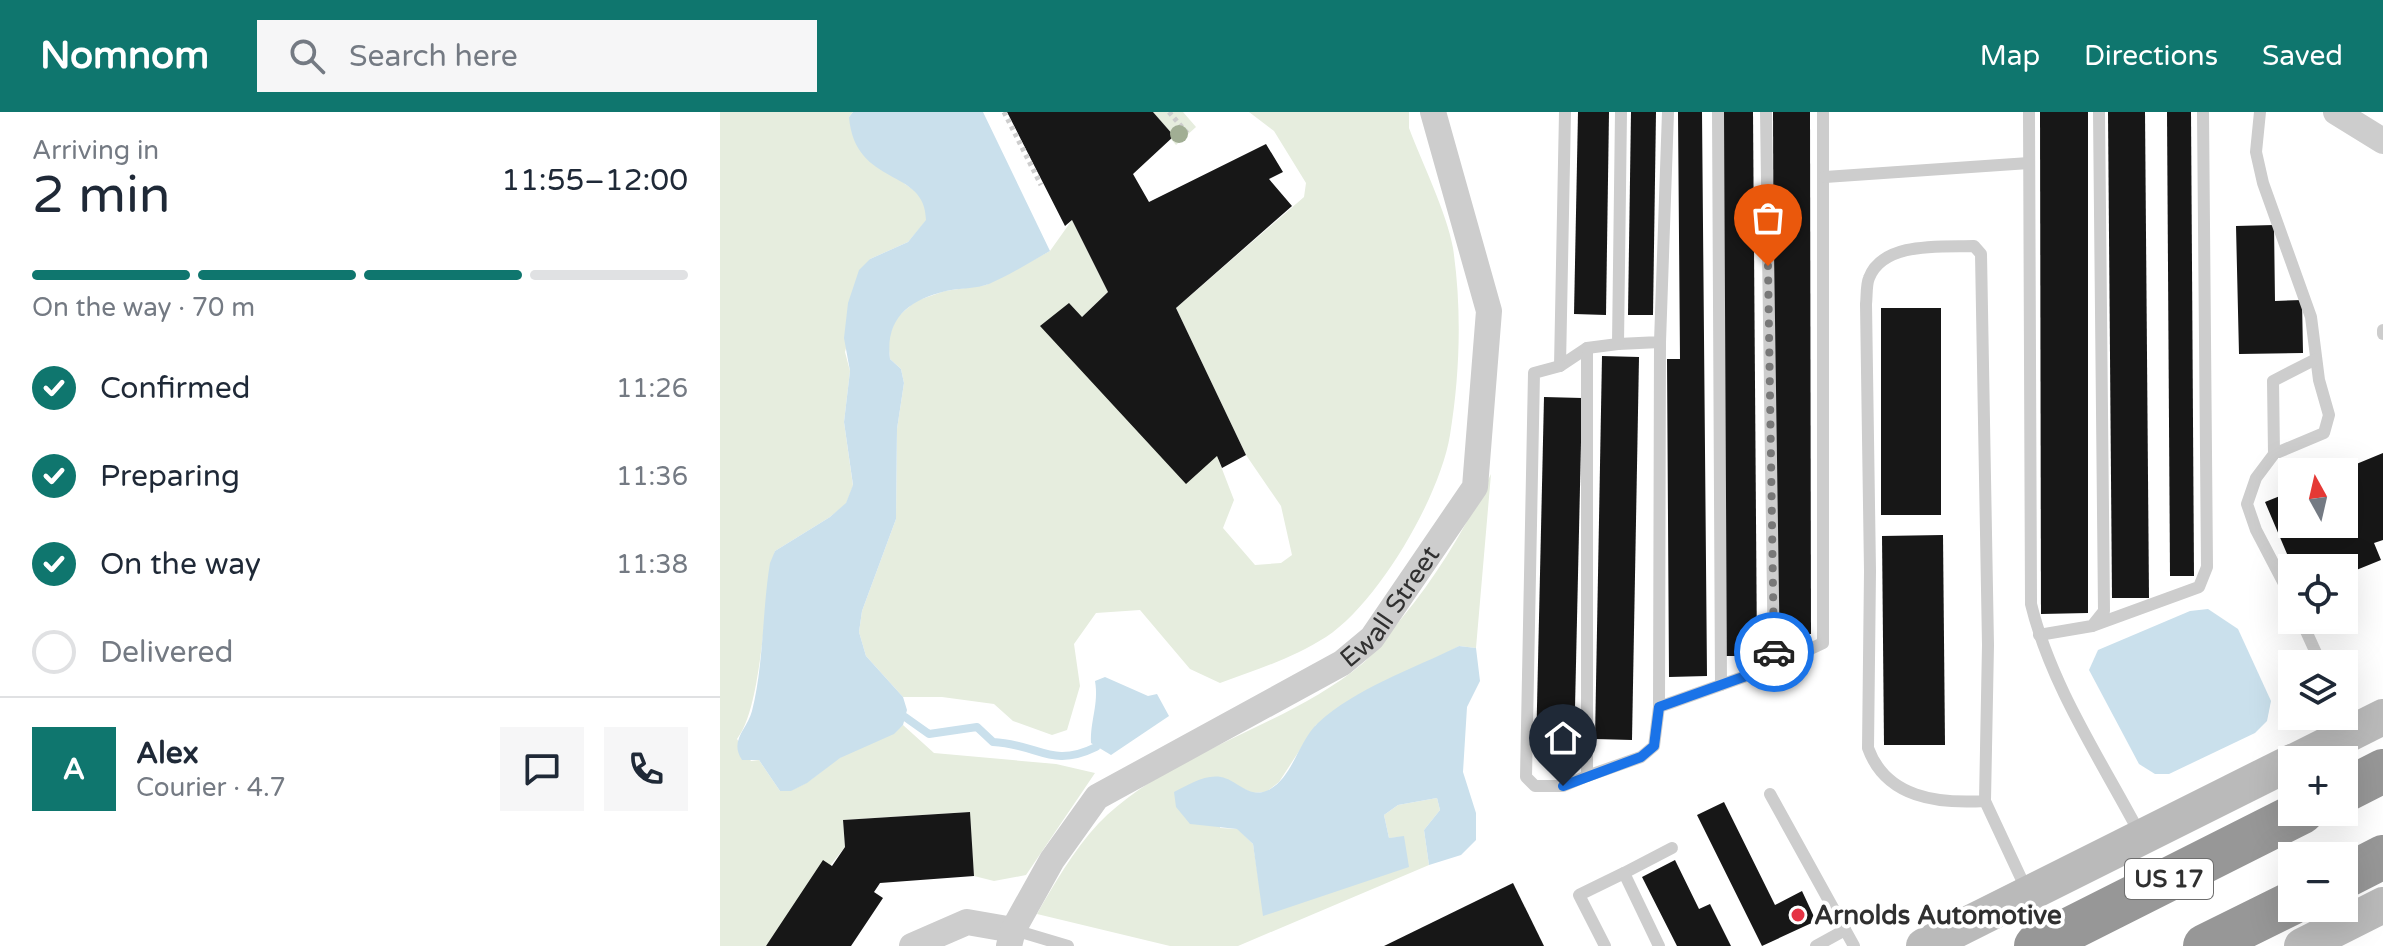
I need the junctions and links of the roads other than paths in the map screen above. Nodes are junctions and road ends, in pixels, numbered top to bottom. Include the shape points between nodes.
1 (1433, 112) edge
2 (1565, 112) edge
3 (1621, 112) edge
4 (1668, 112) edge
5 (1718, 112) edge
6 (1766, 112) edge
7 (1823, 112) edge
8 (2029, 112) edge
9 (2099, 112) edge
10 (2203, 112) edge
11 (2260, 112) edge
12 (2336, 112) edge
13 (2383, 141) edge
14 (2029, 163) junction
15 (1825, 177) junction
16 (1660, 342) junction
17 (1618, 344) junction
18 (1587, 348) junction
19 (2316, 359) junction
20 (1560, 366) junction
21 (2274, 454) junction
22 (2278, 572) edge
23 (2092, 626) junction
24 (2039, 635) junction
25 (1774, 666) junction
26 (1721, 685) junction
27 (1659, 707) junction
28 (2360, 722) edge
29 (2319, 746) edge
30 (2278, 769) edge
31 (2383, 771) edge
32 (1587, 776) junction
33 (2358, 784) edge
34 (1770, 794) dead end
35 (1985, 801) junction
36 (2278, 824) edge
37 (2142, 837) junction
38 (1672, 848) dead end
39 (2383, 857) edge
40 (2358, 870) edge
41 (1624, 873) junction
42 (2028, 894) junction
43 (2383, 905) edge
44 (2278, 910) edge
45 (1845, 930) junction
46 (1011, 938) edge
47 (912, 946) edge
48 (1068, 946) edge
49 (1605, 946) edge
50 (1659, 946) edge
51 (1816, 946) edge
52 (1854, 946) edge
53 (1924, 946) edge
54 (2036, 946) edge
55 (2205, 946) edge
56 (2302, 946) edge

1 - 46 street, Ewall Street via 1489,311 1475,487 1372,638 1342,663 1097,797 1072,826
2 - 20 lane
3 - 17 lane
4 - 16 lane
5 - 26 lane
6 - 25 lane
7 - 15 lane
8 - 14 lane
9 - 23 lane via 2104,611
10 - 23 lane via 2207,567 2199,587
11 - 19 lane via 2256,152 2263,183 2311,317
12 - 13 street
14 - 15 lane
14 - 24 lane via 2031,604
15 - 25 lane via 1823,643
16 - 17 lane
16 - 27 lane
17 - 18 lane
18 - 20 lane
18 - 32 lane
19 - 21 lane via 2273,381
19 - 21 lane via 2329,415 2324,433
20 - 32 lane via 1534,373 1526,777 1535,786 1563,786
21 - 22 lane via 2256,478 2247,504
23 - 24 lane
24 - 37 lane
25 - 26 lane
26 - 27 lane
27 - 32 lane via 1654,746 1641,757
28 - 29 street
30 - 37 street
31 - 33 highway
34 - 45 lane
35 - 35 lane via 1949,803 1903,792 1875,768 1868,748 1866,304 1869,277 1884,258 1920,248 1974,246 1981,254 1988,645
35 - 42 lane
36 - 54 highway, US 17
37 - 42 street
38 - 41 lane
39 - 40 highway
41 - 49 lane via 1579,895
41 - 50 lane
42 - 53 street
43 - 56 street
44 - 55 highway, US 17
45 - 51 lane
45 - 52 lane
46 - 47 street via 967,922
46 - 48 lane

